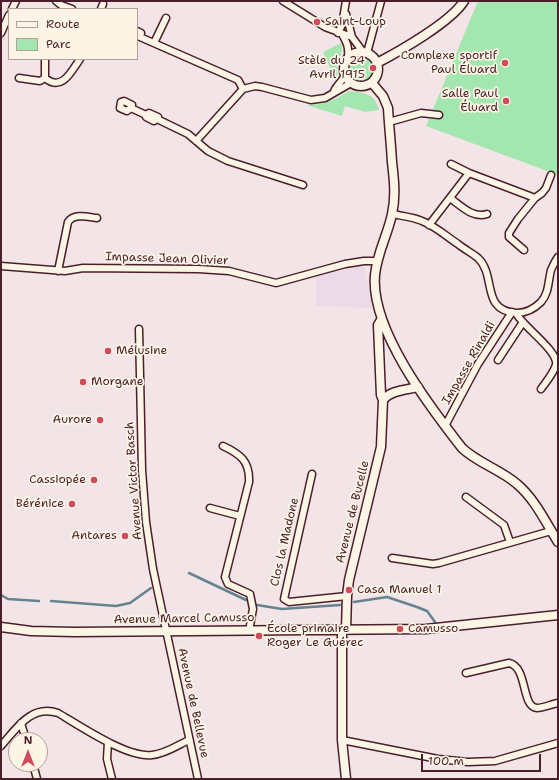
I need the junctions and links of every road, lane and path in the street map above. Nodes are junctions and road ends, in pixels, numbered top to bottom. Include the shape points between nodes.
1 (283, 1) edge
2 (346, 1) edge
3 (381, 1) edge
4 (464, 1) edge
5 (59, 5) edge
6 (69, 8) edge
7 (345, 11) junction
8 (8, 17) edge
9 (166, 18) dead end
10 (1, 32) edge
11 (340, 34) junction
12 (352, 37) junction
13 (139, 38) edge
14 (154, 43) junction
15 (365, 53) junction
16 (348, 57) junction
17 (45, 60) edge
18 (79, 60) edge
19 (377, 63) junction
20 (345, 76) junction
21 (19, 78) dead end
22 (45, 78) junction
23 (372, 82) junction
24 (351, 83) junction
25 (243, 89) junction
26 (334, 92) junction
27 (131, 108) dead end
28 (439, 115) dead end
29 (389, 122) junction
30 (196, 140) junction
31 (451, 164) dead end
32 (469, 173) junction
33 (551, 175) dead end
34 (303, 185) dead end
35 (450, 198) junction
36 (535, 198) junction
37 (392, 214) junction
38 (487, 214) dead end
39 (97, 218) dead end
40 (430, 225) junction
41 (524, 250) dead end
42 (558, 257) edge
43 (377, 261) junction
44 (1, 266) edge
45 (58, 271) junction
46 (514, 312) junction
47 (381, 320) junction
48 (523, 322) junction
49 (139, 329) dead end
50 (557, 357) edge
51 (498, 360) dead end
52 (557, 366) edge
53 (418, 387) junction
54 (541, 389) dead end
55 (383, 400) junction
56 (445, 426) junction
57 (223, 446) dead end
58 (312, 474) dead end
59 (466, 497) dead end
60 (210, 508) dead end
61 (240, 516) junction
62 (551, 531) junction
63 (510, 542) junction
64 (558, 542) edge
65 (392, 558) dead end
66 (347, 596) junction
67 (558, 614) edge
68 (1, 627) edge
69 (249, 630) junction
70 (344, 630) junction
71 (166, 631) junction
72 (466, 673) dead end
73 (558, 703) edge
74 (21, 723) junction
75 (24, 732) edge
76 (189, 740) junction
77 (342, 740) junction
78 (108, 742) junction
79 (558, 743) edge
80 (1, 746) edge
81 (112, 779) edge
82 (198, 779) edge
83 (346, 779) edge

1 - 11 street
2 - 7 street
3 - 15 street
4 - 19 street via 454,14 412,44
5 - 6 street
7 - 11 street
7 - 12 street
8 - 10 street
9 - 14 street
11 - 12 street
11 - 16 street via 349,48
12 - 15 street
13 - 14 street
14 - 25 street via 238,80
15 - 16 street via 357,52
15 - 19 street
16 - 20 street via 344,66
17 - 22 street
18 - 22 street via 62,82 50,83
19 - 23 street via 378,74
20 - 24 street
20 - 26 street
21 - 22 street via 40,81
23 - 24 street via 362,86
23 - 29 street via 386,102
24 - 26 street
25 - 26 street via 262,87 311,100 325,98
25 - 30 street
27 - 30 street via 146,115 156,115 157,119
28 - 29 street via 421,113
29 - 37 street via 394,186
30 - 34 street via 208,151 228,161
31 - 32 street
32 - 35 street
32 - 36 street
33 - 36 street via 546,188
35 - 38 street via 473,214
35 - 40 street
36 - 41 street via 508,236
37 - 40 street
37 - 43 street
39 - 45 street via 79,216 70,219
40 - 46 street via 478,258 486,270 494,303 500,308
42 - 46 street via 541,302 529,311
43 - 45 street, Impasse Jean Olivier via 345,264 276,283 229,271 198,269 83,268
43 - 47 street via 374,276
44 - 45 street, Impasse Jean Olivier
46 - 48 street
46 - 56 street, Impasse Rinaldi via 478,364
47 - 53 street
47 - 55 street, Avenue de Bucelle via 378,325
48 - 50 street
48 - 51 street
49 - 71 street, Avenue Victor Basch via 142,470 146,522
50 - 52 street
52 - 54 street
53 - 55 street via 395,392
53 - 56 street
55 - 66 street, Avenue de Bucelle via 381,447
56 - 62 street via 471,456 517,484 528,494
57 - 61 street via 236,452 246,461 250,474
58 - 66 street, Clos la Madone via 284,599 289,602
59 - 63 street via 504,525
60 - 61 street
61 - 69 street via 225,577 228,584 250,594 253,609
62 - 63 street
62 - 64 street
63 - 65 street via 433,564
66 - 70 street, Avenue de Bucelle
67 - 70 street, Avenue Marcel Camusso via 447,628
68 - 71 street, Avenue Marcel Camusso via 74,632
69 - 70 street, Avenue Marcel Camusso
69 - 71 street, Avenue Marcel Camusso
70 - 77 street, Avenue de Bucelle
71 - 76 street, Avenue de Bellevue
72 - 73 street via 513,664 519,670 528,700 533,707
74 - 75 street
74 - 78 street via 36,712 52,711
74 - 80 street
76 - 78 street via 160,754 152,755 131,752
76 - 82 street, Avenue de Bellevue
77 - 79 street via 438,759 468,762 495,761
77 - 83 street, Avenue de Bucelle
78 - 81 street via 107,759

